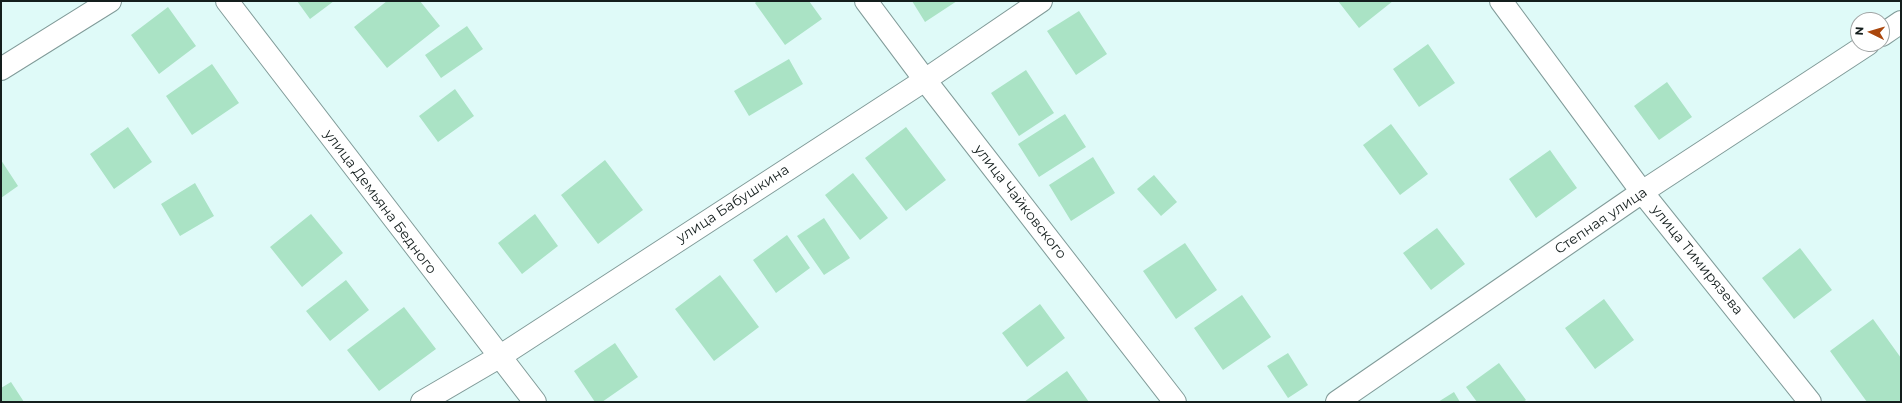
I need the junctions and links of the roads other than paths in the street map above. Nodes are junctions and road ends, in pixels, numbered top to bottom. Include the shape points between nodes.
1 (110, 1) edge
2 (227, 1) edge
3 (866, 1) edge
4 (1041, 1) edge
5 (1501, 1) edge
6 (1901, 22) edge
7 (1890, 30) edge
8 (1856, 52) edge
9 (1, 69) edge
10 (925, 80) junction
11 (1642, 192) junction
12 (499, 357) junction
13 (422, 402) edge
14 (534, 402) edge
15 (1175, 402) edge
16 (1337, 402) edge
17 (1810, 402) edge

1 - 9 street
2 - 12 street, улица Демьяна Бедного
3 - 10 street, улица Чайковского
4 - 10 street, улица Бабушкина
5 - 11 street, улица Тимирязева
6 - 7 street
8 - 11 street, Степная улица
10 - 12 street, улица Бабушкина
10 - 15 street, улица Чайковского
11 - 16 street, Степная улица
11 - 17 street, улица Тимирязева
12 - 13 street, улица Бабушкина
12 - 14 street, улица Демьяна Бедного

